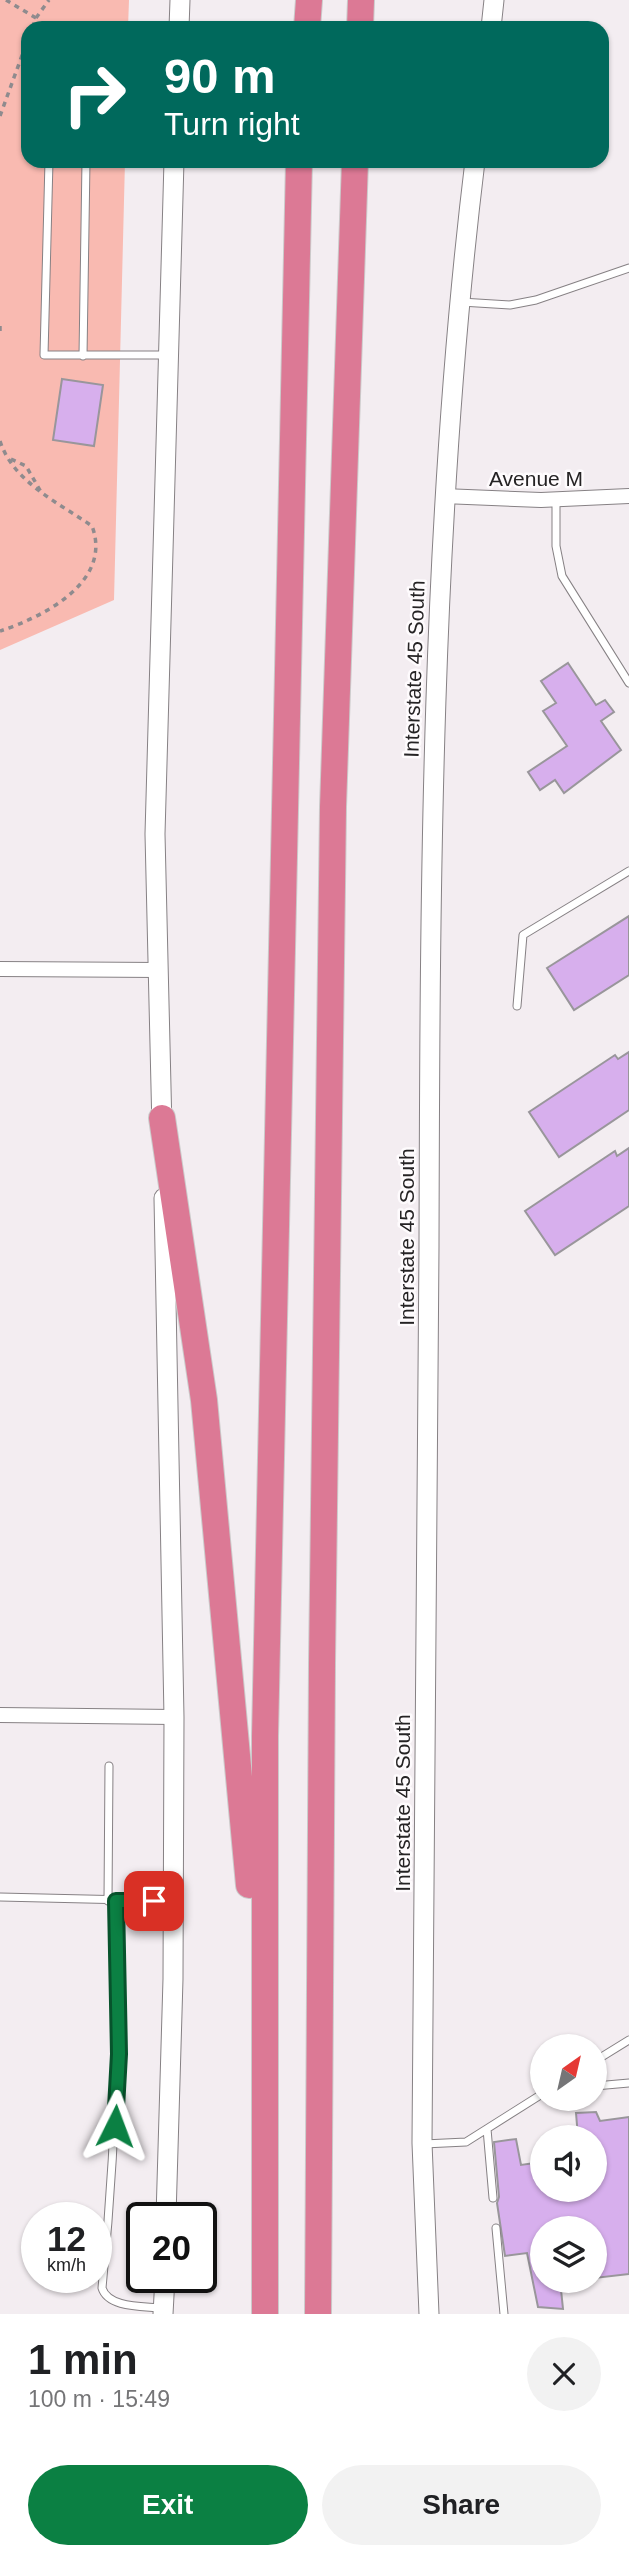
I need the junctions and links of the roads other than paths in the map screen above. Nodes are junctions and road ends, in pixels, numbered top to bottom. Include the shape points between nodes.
1 (180, 0) edge
2 (309, 0) edge
3 (361, 0) edge
4 (494, 0) edge
5 (179, 21) edge
6 (308, 21) edge
7 (360, 21) edge
8 (492, 21) edge
9 (49, 168) edge
10 (86, 168) edge
11 (174, 168) edge
12 (299, 168) edge
13 (355, 168) edge
14 (474, 168) edge
15 (629, 268) edge
16 (458, 302) junction
17 (167, 355) junction
18 (83, 356) junction
19 (443, 496) junction
20 (629, 496) edge
21 (556, 500) junction
22 (629, 683) edge
23 (629, 871) edge
24 (0, 969) edge
25 (160, 970) junction
26 (517, 1006) dead end
27 (162, 1118) junction
28 (0, 1715) edge
29 (174, 1717) junction
30 (109, 1766) dead end
31 (0, 1897) edge
32 (112, 1901) junction
33 (173, 1901) junction
34 (629, 2040) edge
35 (607, 2054) edge
36 (629, 2083) edge
37 (607, 2085) edge
38 (530, 2102) edge
39 (487, 2129) junction
40 (423, 2144) junction
41 (493, 2198) dead end
42 (166, 2202) edge
43 (496, 2228) dead end
44 (164, 2293) edge
45 (164, 2311) edge
46 (263, 2314) edge
47 (318, 2314) edge
48 (429, 2314) edge
49 (504, 2314) edge

1 - 5 main road
2 - 6 highway
3 - 7 highway
4 - 8 main road
9 - 18 lane via 44,355
10 - 18 lane
11 - 17 main road
12 - 46 highway via 265,1736
13 - 47 highway via 333,821
14 - 16 main road, Interstate 45 South
15 - 16 lane via 536,300 510,305
16 - 19 main road, Interstate 45 South
17 - 18 lane
17 - 25 main road via 155,834
19 - 21 street, Avenue M
19 - 40 main road, Interstate 45 South via 430,870
20 - 21 street, Avenue M
21 - 22 lane via 556,546 562,576
23 - 26 lane via 523,935
24 - 25 street
25 - 27 main road
27 - 29 main road
27 - 46 highway via 204,1400 236,1711 255,1956 255,2188
28 - 29 street
29 - 33 main road
30 - 32 lane
31 - 32 lane
32 - 33 lane
32 - 45 lane via 119,2054 102,2288 111,2301
33 - 42 main road
34 - 35 lane
36 - 37 lane
38 - 39 lane
39 - 40 lane via 466,2143
39 - 41 lane
40 - 48 main road, Interstate 45 South
43 - 49 lane
44 - 45 main road

